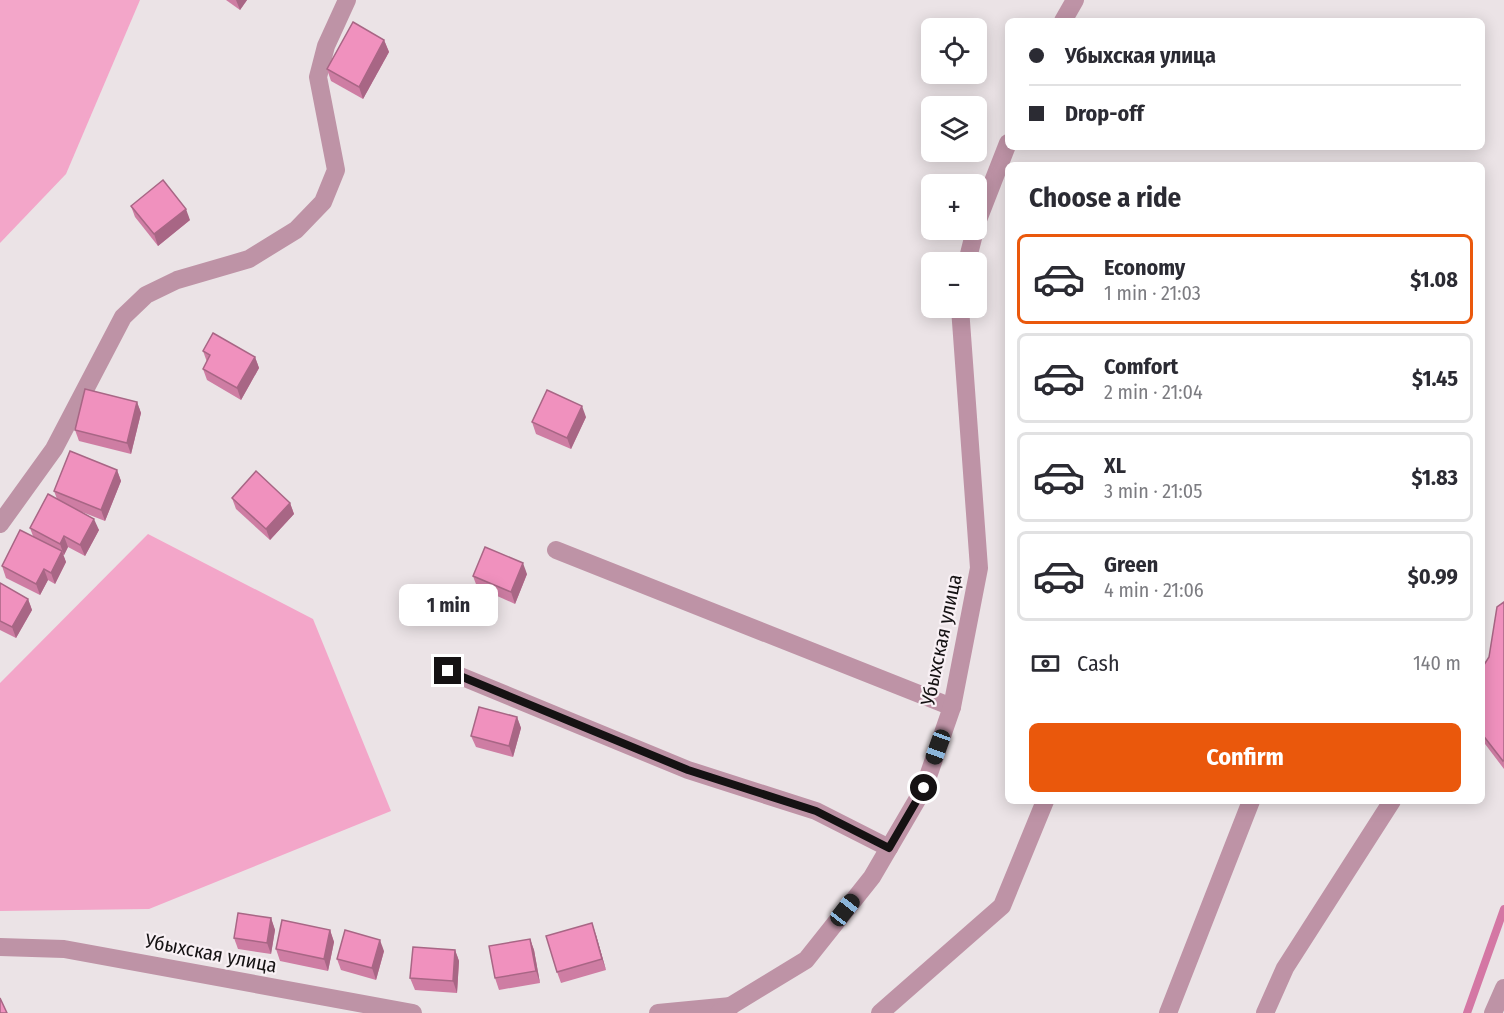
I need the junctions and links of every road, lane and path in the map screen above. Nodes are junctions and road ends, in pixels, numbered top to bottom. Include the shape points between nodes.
1 (347, 0) edge
2 (1075, 0) edge
3 (1065, 18) edge
4 (1005, 150) edge
5 (987, 197) edge
6 (961, 318) edge
7 (0, 524) edge
8 (556, 550) dead end
9 (448, 671) dead end
10 (952, 706) junction
11 (1044, 804) edge
12 (1250, 804) edge
13 (1390, 804) edge
14 (889, 848) junction
15 (0, 947) edge
16 (1504, 988) edge
17 (726, 1009) edge
18 (413, 1013) edge
19 (658, 1013) edge
20 (880, 1013) edge
21 (1168, 1013) edge
22 (1265, 1013) edge
23 (1493, 1013) edge

1 - 7 street via 326,46 318,77 336,170 323,202 296,230 249,259 177,280 146,295 123,318 54,449
2 - 3 street
4 - 5 street
6 - 10 street, Убыхская улица via 979,568
8 - 10 street
9 - 14 street via 688,770 816,811
10 - 14 street, Убыхская улица via 924,788
11 - 20 street via 1002,906
12 - 21 street
13 - 22 street via 1285,968
14 - 17 street, Убыхская улица via 872,877 806,960
15 - 18 street, Убыхская улица via 64,949
16 - 23 street
17 - 19 street, Убыхская улица

